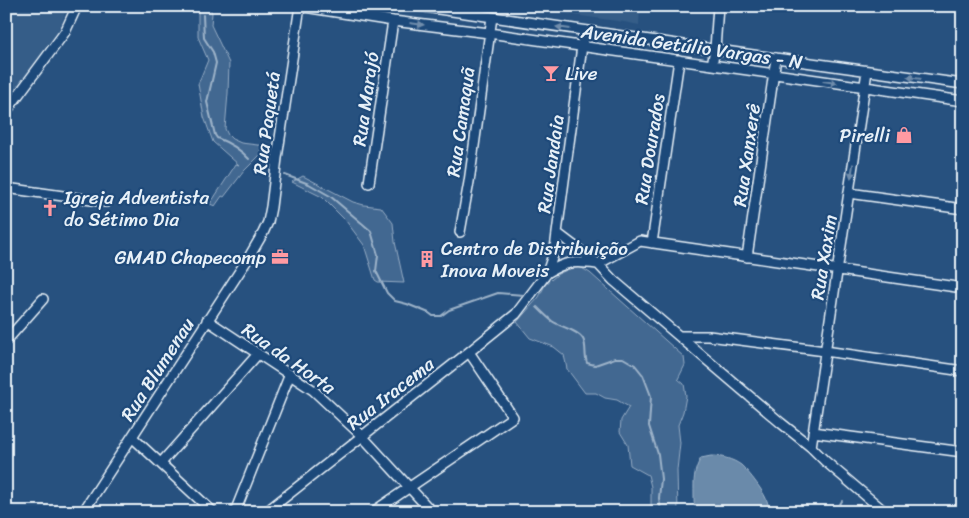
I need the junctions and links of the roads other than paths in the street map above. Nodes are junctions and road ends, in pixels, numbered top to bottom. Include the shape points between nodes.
1 (76, 6) edge
2 (299, 6) edge
3 (418, 6) edge
4 (718, 6) edge
5 (492, 17) junction
6 (393, 21) junction
7 (584, 30) junction
8 (489, 33) junction
9 (632, 38) junction
10 (582, 46) junction
11 (716, 49) junction
12 (604, 50) junction
13 (776, 58) junction
14 (679, 60) junction
15 (712, 65) junction
16 (867, 71) junction
17 (774, 74) junction
18 (963, 84) edge
19 (865, 87) junction
20 (963, 101) edge
21 (6, 112) edge
22 (369, 183) dead end
23 (6, 188) edge
24 (849, 193) junction
25 (106, 202) dead end
26 (963, 209) edge
27 (460, 232) dead end
28 (557, 233) junction
29 (258, 243) joint
30 (652, 243) junction
31 (747, 257) junction
32 (598, 264) junction
33 (837, 271) junction
34 (547, 273) junction
35 (963, 288) edge
36 (531, 296) joint
37 (43, 299) dead end
38 (207, 320) junction
39 (679, 336) junction
40 (6, 341) edge
41 (825, 350) junction
42 (469, 352) junction
43 (258, 354) junction
44 (963, 371) edge
45 (290, 374) junction
46 (813, 432) junction
47 (362, 436) junction
48 (132, 437) junction
49 (811, 447) junction
50 (963, 452) edge
51 (161, 464) junction
52 (409, 488) junction
53 (82, 512) edge
54 (213, 512) edge
55 (235, 512) edge
56 (266, 512) edge
57 (373, 512) edge
58 (432, 512) edge
59 (885, 512) edge

1 - 21 street via 65,32
2 - 6 street, Avenida Getúlio Vargas - N
2 - 29 street, Rua Paquetá via 271,207
3 - 5 street, Avenida Getúlio Vargas - N
4 - 11 street
7 -> 5 street, Avenida Getúlio Vargas - N
5 - 8 street, Rua Camaquã
6 -> 8 street, Avenida Getúlio Vargas - N
6 - 22 street, Rua Marajó
7 - 9 street, Avenida Getúlio Vargas - N
7 - 10 street, Rua Jandaia
8 - 10 street, Avenida Getúlio Vargas - N
8 - 27 street, Rua Camaquã
9 - 11 street, Avenida Getúlio Vargas - N
9 - 12 street via 626,47
10 - 12 street, Avenida Getúlio Vargas - N
10 - 28 street, Rua Jandaia
11 - 13 street, Avenida Getúlio Vargas - N
11 - 15 street
12 - 14 street, Avenida Getúlio Vargas - N
13 - 16 street, Avenida Getúlio Vargas - N
13 - 17 street, Rua Xanxerê
14 - 15 street, Avenida Getúlio Vargas - N
14 - 30 street, Rua Dourados
15 - 17 street, Avenida Getúlio Vargas - N
18 -> 16 street, Avenida Getúlio Vargas - N
16 - 19 street, Rua Xaxim
17 -> 19 street, Avenida Getúlio Vargas - N
17 - 31 street, Rua Xanxerê
19 - 20 street, Avenida Getúlio Vargas - N
19 -> 24 street, Rua Xaxim
23 - 25 street
24 - 26 street
24 - 33 street, Rua Xaxim
28 - 32 street
28 - 34 street, Rua Jandaia
29 - 38 street, Rua Blumenau
30 - 31 street
30 - 32 street via 640,242
31 - 33 street
32 - 34 street via 578,261 559,265
32 - 39 street
33 - 35 street
33 - 41 street, Rua Xaxim
34 - 36 street, Rua Jandaia
36 - 42 street, Rua Iracema via 516,314
37 - 40 street
38 - 43 street, Rua da Horta
38 - 48 street, Rua Blumenau
39 - 41 street via 709,336
39 - 49 street
41 - 44 street
41 - 46 street, Rua Xaxim
42 - 47 street, Rua Iracema
42 - 52 street via 513,417
43 - 45 street, Rua da Horta
43 - 51 street
45 - 47 street, Rua da Horta via 313,390
45 - 55 street
46 - 49 street, Rua Xaxim
46 - 50 street
47 - 52 street, Rua da Horta
47 - 56 street, Rua Iracema
48 - 51 street
48 - 53 street, Rua Blumenau
49 - 59 street
51 - 54 street
52 - 57 street
52 - 58 street, Rua da Horta

